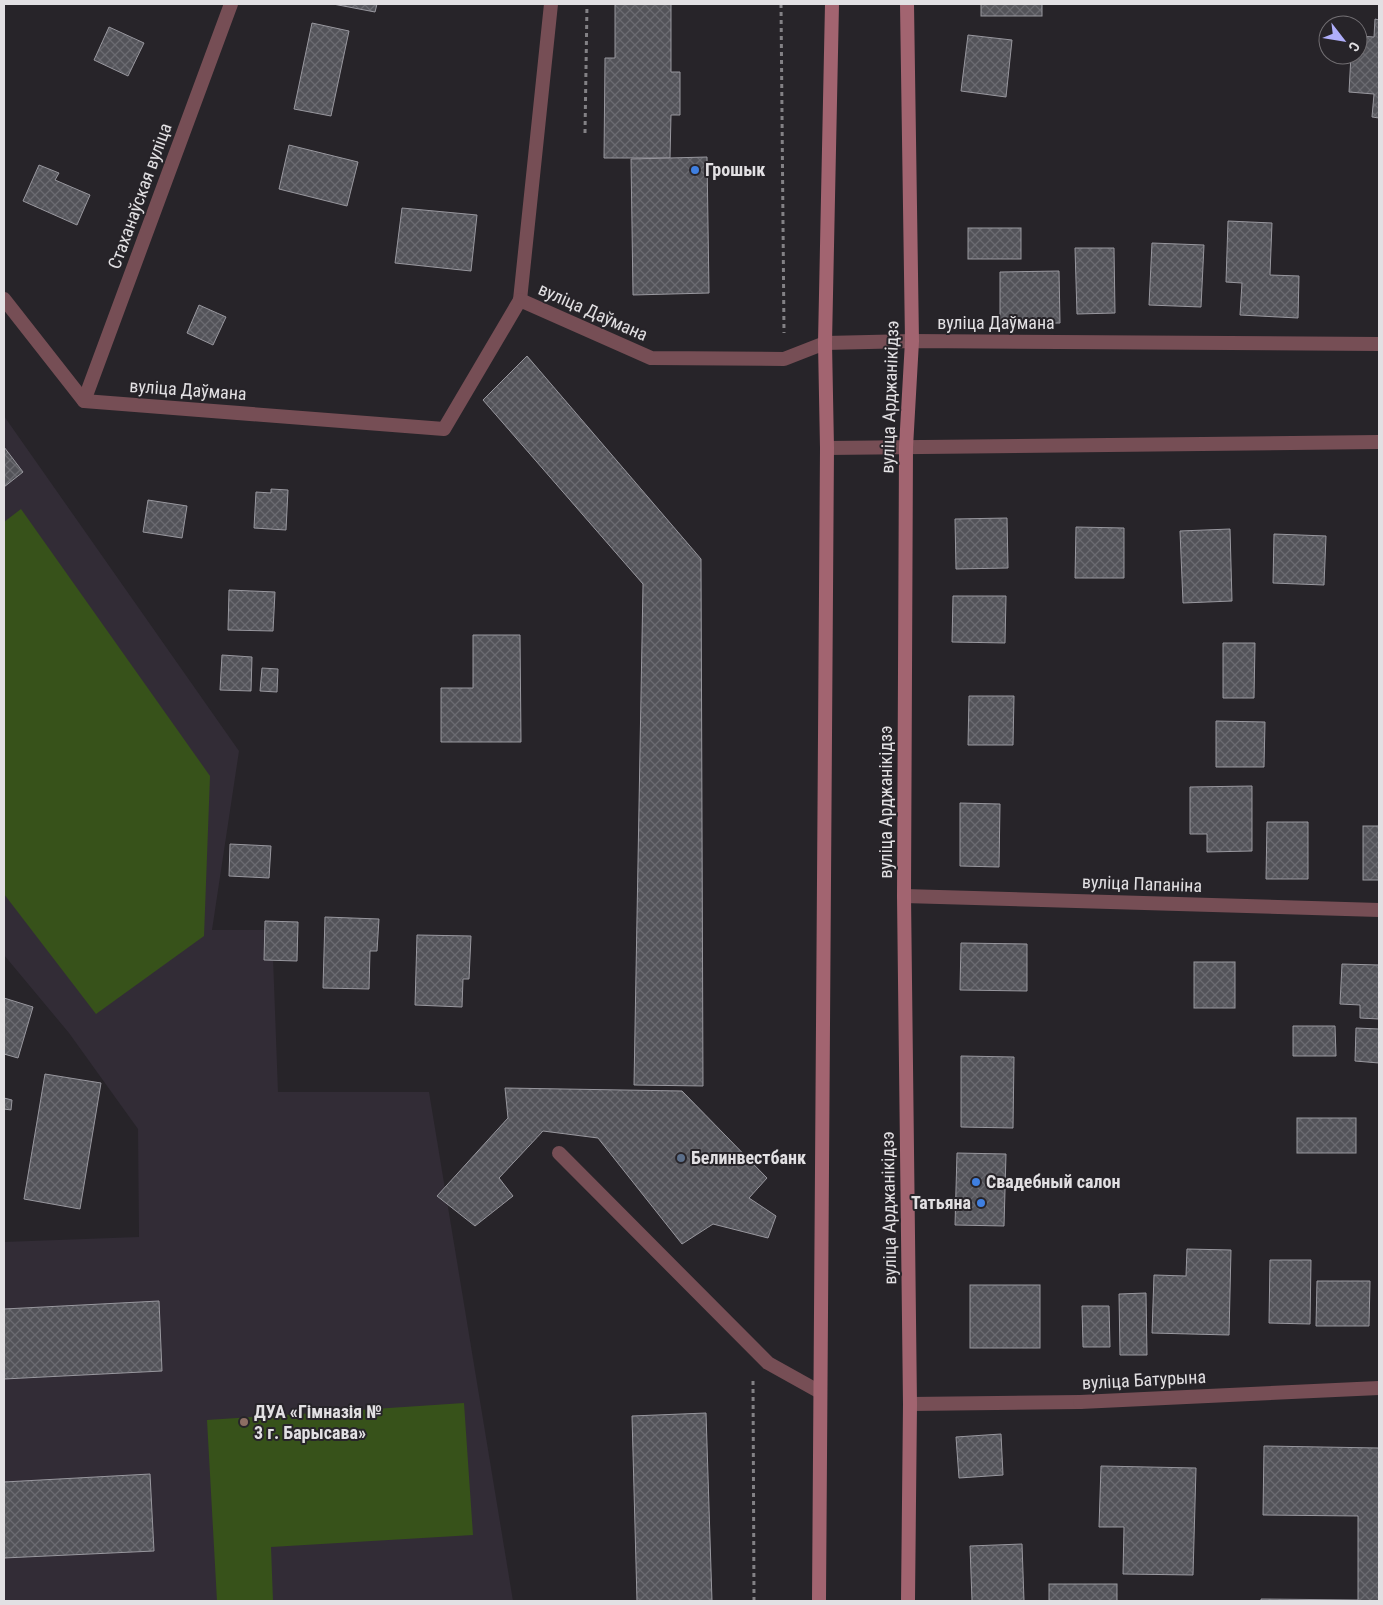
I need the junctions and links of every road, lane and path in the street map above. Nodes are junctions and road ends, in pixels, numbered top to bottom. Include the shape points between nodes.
1 (231, 4) edge
2 (551, 4) edge
3 (587, 4) edge
4 (781, 4) edge
5 (832, 4) edge
6 (907, 4) edge
7 (585, 133) dead end
8 (4, 298) edge
9 (520, 300) junction
10 (912, 341) junction
11 (825, 342) junction
12 (1379, 344) edge
13 (784, 359) junction
14 (84, 401) junction
15 (1379, 442) edge
16 (906, 447) junction
17 (827, 448) junction
18 (904, 896) junction
19 (1379, 910) edge
20 (559, 1153) dead end
21 (753, 1348) junction
22 (1379, 1388) edge
23 (820, 1392) junction
24 (910, 1404) junction
25 (754, 1601) edge
26 (819, 1601) edge
27 (908, 1601) edge

1 - 14 street, Стаханаўская вуліца
2 - 9 street
3 - 7 path
4 - 13 path
5 - 11 main road
6 - 10 main road, вуліца Арджанікідзэ
8 - 14 street
9 - 13 street, вуліца Даўмана via 651,358
9 - 14 street, вуліца Даўмана via 444,429
10 - 11 street, вуліца Даўмана
10 - 12 street, вуліца Даўмана
10 - 16 main road, вуліца Арджанікідзэ
11 - 13 street, вуліца Даўмана
11 - 17 main road
15 - 16 street
16 - 17 street
16 - 18 main road, вуліца Арджанікідзэ
17 - 23 main road
18 - 19 street, вуліца Папаніна
18 - 24 main road, вуліца Арджанікідзэ
20 - 21 street
21 - 23 street via 768,1363
21 - 25 path
22 - 24 street, вуліца Батурына via 1080,1402
23 - 26 main road
24 - 27 main road, вуліца Арджанікідзэ

